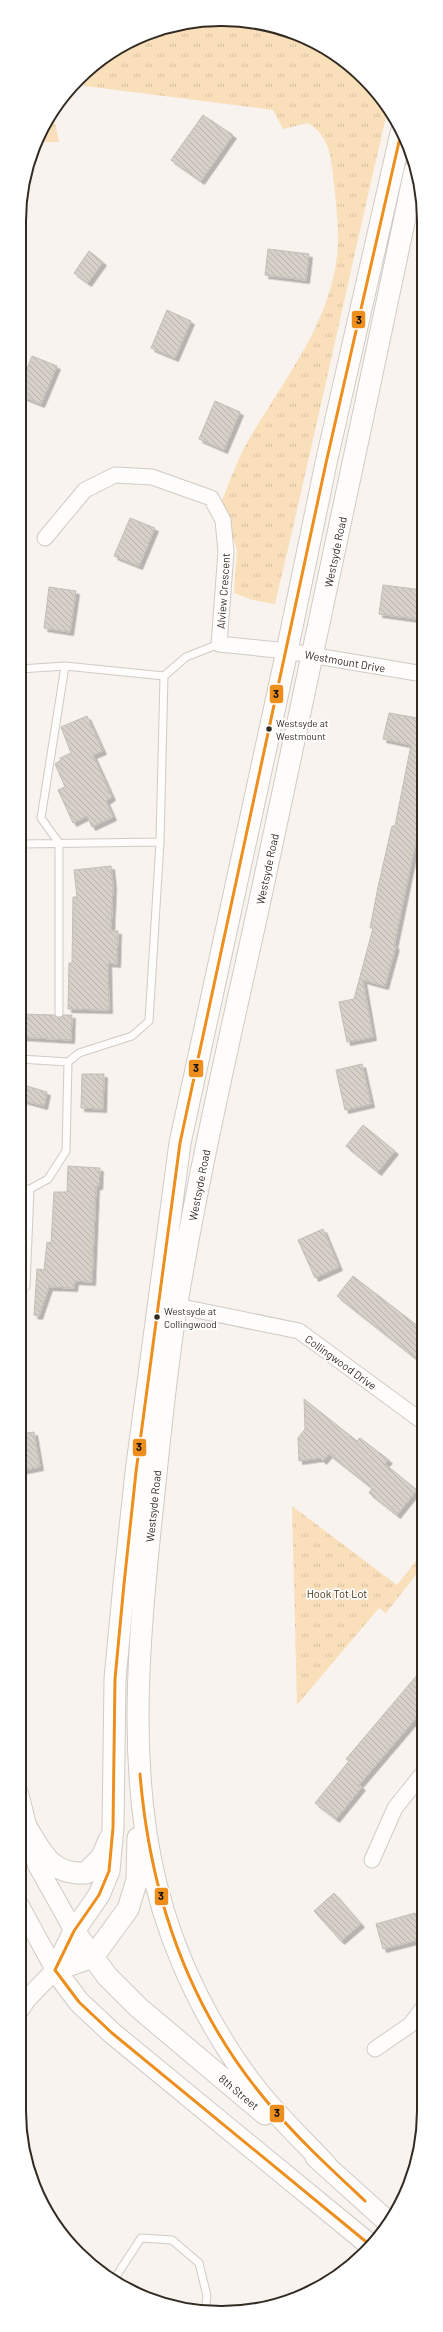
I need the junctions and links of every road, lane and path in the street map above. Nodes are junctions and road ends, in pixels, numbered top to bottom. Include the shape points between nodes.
1 (399, 141) edge
2 (413, 181) edge
3 (46, 538) dead end
4 (219, 644) junction
5 (287, 651) junction
6 (313, 655) junction
7 (65, 666) junction
8 (26, 669) edge
9 (417, 673) edge
10 (164, 676) junction
11 (160, 842) junction
12 (59, 843) junction
13 (26, 844) edge
14 (59, 1013) dead end
15 (26, 1059) edge
16 (68, 1062) junction
17 (26, 1189) edge
18 (30, 1189) junction
19 (26, 1286) dead end
20 (167, 1304) junction
21 (417, 1418) edge
22 (140, 1776) junction
23 (417, 1779) edge
24 (26, 1825) joint
25 (113, 1828) junction
26 (372, 1860) dead end
27 (26, 1917) edge
28 (74, 1931) junction
29 (92, 1958) junction
30 (55, 1970) junction
31 (26, 2000) edge
32 (417, 2015) edge
33 (375, 2049) dead end
34 (326, 2166) junction
35 (384, 2219) edge
36 (366, 2242) edge
37 (117, 2275) edge
38 (206, 2306) edge

1 - 5 main road, Westsyde Road via 326,463
2 - 6 main road, Westsyde Road
3 - 4 street, Alview Crescent via 85,490 115,475 152,477 211,498 223,520 226,552
4 - 5 street, Westmount Drive
4 - 10 lane via 186,657
5 - 6 street, Westmount Drive
5 - 20 main road, Westsyde Road via 180,1143
6 - 9 street, Westmount Drive
6 - 20 main road, Westsyde Road via 211,1125
7 - 8 lane
7 - 10 lane
7 - 12 lane via 41,818
10 - 11 lane
11 - 12 lane
11 - 16 lane via 149,1021 132,1036 79,1053
12 - 13 lane
12 - 14 lane
15 - 16 lane
16 - 18 lane via 66,1151 48,1179
17 - 18 lane
18 - 19 lane
20 - 21 street, Collingwood Drive via 299,1331
20 - 22 main road, Westsyde Road via 144,1583 139,1678
20 - 25 main road, Westsyde Road via 136,1472 115,1679
22 - 29 main road via 137,1880 128,1909
22 - 34 main road, Westsyde Road via 148,1845 157,1888 178,1949 199,1997 224,2044 258,2091
23 - 26 street via 395,1808
24 - 25 main road via 45,1858 58,1869 72,1874 86,1873 102,1857
24 - 28 street via 37,1865
25 - 28 main road, Westsyde Road via 109,1871 99,1895
27 - 30 street
28 - 29 main road, 8th Street
28 - 30 main road, Westsyde Road
29 - 30 main road
29 - 34 main road, 8th Street via 139,2008
30 - 31 street
30 - 36 main road via 79,2002 112,2033
32 - 33 street via 410,2024
34 - 35 main road, 8th Street
37 - 38 lane via 141,2238 172,2240 199,2263 207,2296

